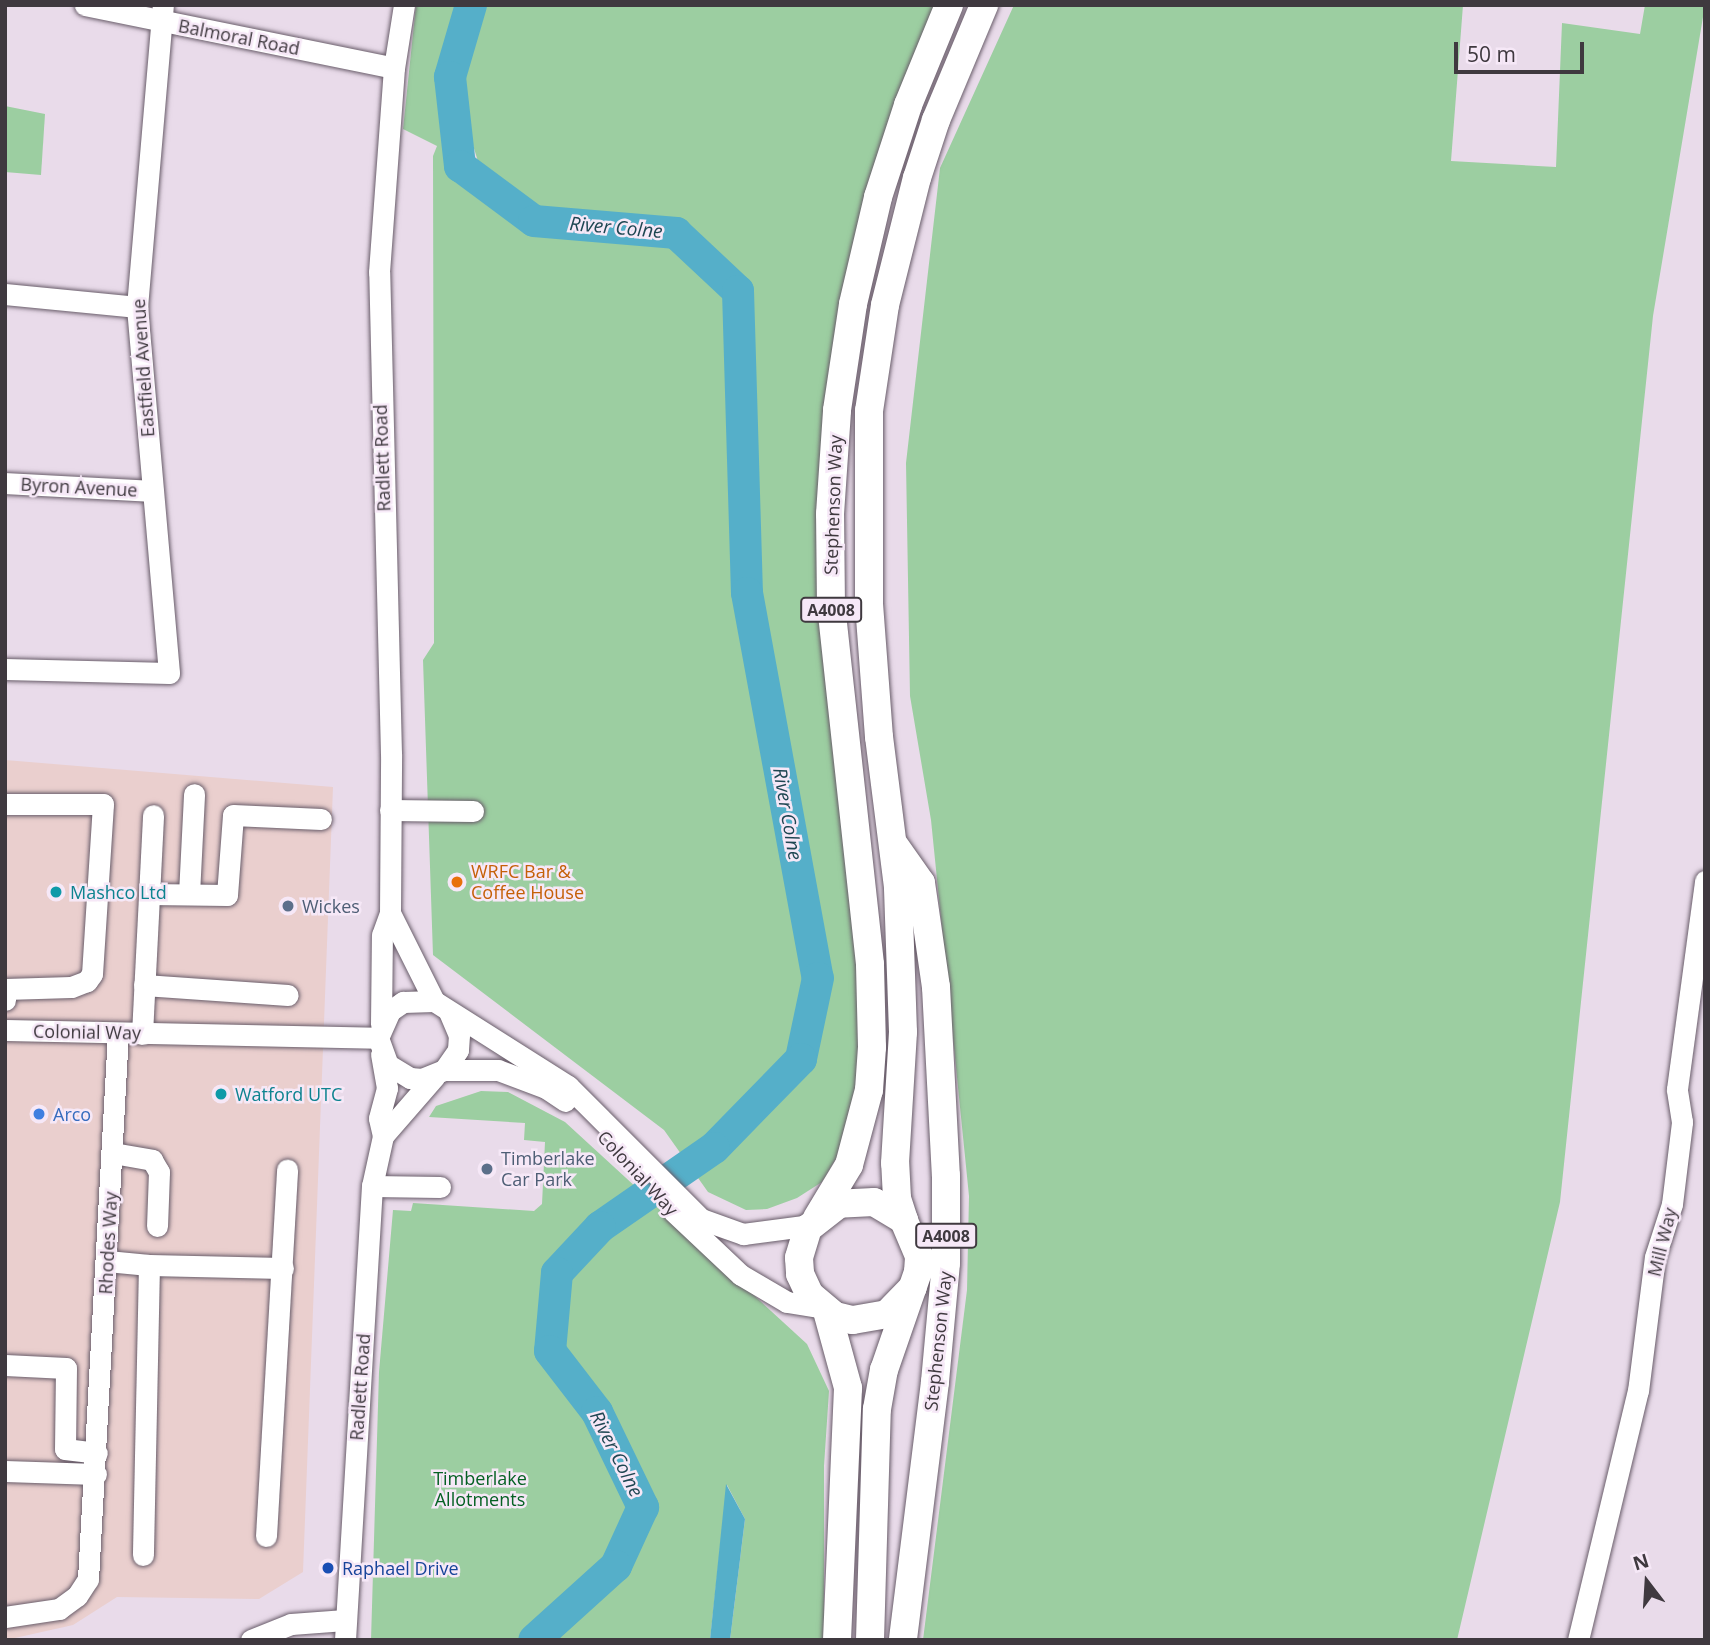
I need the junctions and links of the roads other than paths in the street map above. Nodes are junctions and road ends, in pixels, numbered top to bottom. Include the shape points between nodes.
1 (85, 5) edge
2 (404, 5) edge
3 (949, 5) edge
4 (984, 5) edge
5 (161, 13) edge
6 (394, 68) junction
7 (5, 294) edge
8 (137, 307) junction
9 (5, 484) edge
10 (153, 491) junction
11 (5, 669) edge
12 (194, 794) dead end
13 (5, 804) edge
14 (390, 810) junction
15 (473, 811) dead end
16 (153, 815) dead end
17 (321, 819) dead end
18 (892, 841) junction
19 (1705, 881) edge
20 (149, 894) junction
21 (188, 894) junction
22 (390, 913) junction
23 (144, 985) junction
24 (288, 995) dead end
25 (5, 1000) edge
26 (441, 1007) junction
27 (5, 1030) edge
28 (118, 1033) junction
29 (142, 1034) junction
30 (380, 1039) junction
31 (439, 1073) junction
32 (383, 1136) junction
33 (622, 1146) junction
34 (113, 1153) junction
35 (286, 1170) dead end
36 (372, 1186) junction
37 (440, 1187) dead end
38 (685, 1215) junction
39 (904, 1220) junction
40 (814, 1221) junction
41 (157, 1226) dead end
42 (107, 1261) junction
43 (149, 1265) junction
44 (283, 1268) junction
45 (913, 1287) junction
46 (823, 1309) junction
47 (5, 1365) edge
48 (96, 1464) junction
49 (5, 1471) edge
50 (267, 1536) dead end
51 (143, 1555) dead end
52 (5, 1617) edge
53 (345, 1630) edge
54 (251, 1640) edge
55 (837, 1640) edge
56 (870, 1640) edge
57 (903, 1640) edge
58 (1578, 1640) edge

1 - 5 street, Balmoral Road
2 - 6 street, Radlett Road
3 - 40 main road, Stephenson Way / A4008 via 908,105 878,197 853,304 837,410 830,513 831,606 870,964 872,1047 869,1090 849,1165
4 - 18 main road, Stephenson Way / A4008 via 917,178 885,305 869,411 869,605
5 - 6 street, Balmoral Road
5 - 8 street, Eastfield Avenue
6 - 14 street, Radlett Road via 382,201 379,329
7 - 8 street
8 - 10 street, Eastfield Avenue
9 - 10 street, Byron Avenue
10 - 11 street, Eastfield Avenue via 169,673
12 - 21 street
13 - 25 street via 103,804 92,974 72,988 5,989
14 - 15 street
14 - 22 street, Radlett Road
16 - 20 street
17 - 21 street via 233,815 227,895
18 - 39 main road, Stephenson Way via 903,1032 895,1163
18 - 57 main road, Stephenson Way / A4008 via 920,883 936,986 946,1176 946,1263 935,1382
19 - 58 street, Mill Way via 1677,1089 1682,1133 1672,1204 1655,1257 1638,1391
20 - 21 street
20 - 23 street
22 - 26 street, Radlett Road
22 - 30 street, Radlett Road via 382,934
23 - 24 street
23 - 29 street
26 - 30 street via 403,1002
26 - 31 street via 459,1035 458,1050
26 - 33 street, Colonial Way via 568,1086
27 - 28 street, Colonial Way
28 - 29 street, Colonial Way
28 - 34 street, Rhodes Way
29 - 30 street, Colonial Way
30 - 31 street via 397,1073 410,1078
30 - 32 street, Radlett Road via 387,1088 379,1118
31 - 32 street, Radlett Road
31 - 33 street, Colonial Way via 498,1070 546,1088
32 - 36 street, Radlett Road
33 - 38 street, Colonial Way
34 - 41 street via 152,1160 159,1172
34 - 42 street, Rhodes Way
35 - 44 street
36 - 37 street
36 - 53 street, Radlett Road
38 - 40 street, Colonial Way via 743,1234
38 - 46 street, Colonial Way via 741,1275 788,1301
39 - 40 main road via 888,1208 858,1200 839,1204
39 - 45 main road via 919,1256
40 - 46 main road via 802,1242 800,1274
42 - 43 street
42 - 48 street, Rhodes Way
43 - 44 street
43 - 51 street
44 - 50 street
45 - 46 main road via 895,1308 871,1320 853,1320
45 - 56 main road, Stephenson Way via 884,1370 877,1409
46 - 55 main road via 848,1388
47 - 48 street via 66,1368 65,1450
48 - 49 street
48 - 52 street, Rhodes Way via 88,1579 77,1596 59,1609
53 - 54 street via 291,1624

